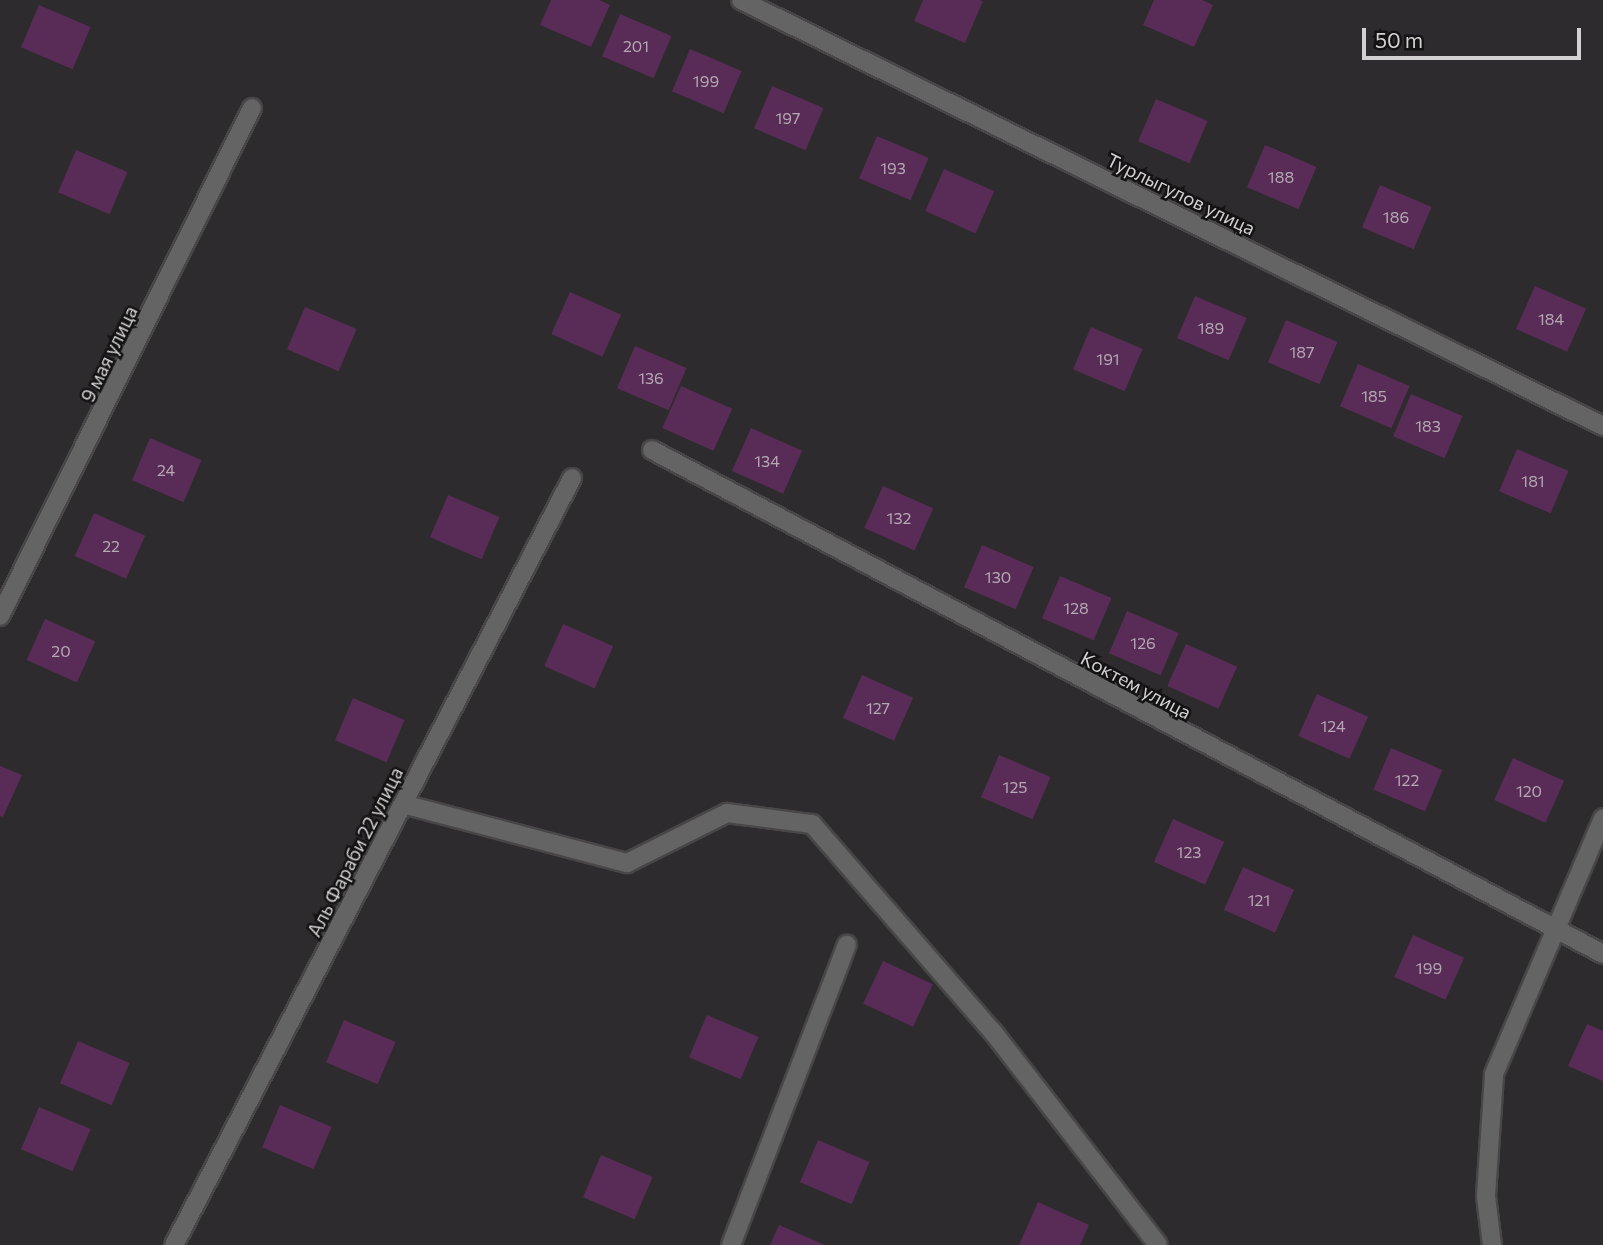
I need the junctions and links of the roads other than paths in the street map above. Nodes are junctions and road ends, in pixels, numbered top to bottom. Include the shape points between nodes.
1 (741, 0) edge
2 (252, 108) dead end
3 (1603, 426) edge
4 (652, 450) dead end
5 (572, 478) dead end
6 (0, 616) edge
7 (403, 804) junction
8 (1603, 818) edge
9 (1552, 931) junction
10 (847, 946) dead end
11 (1603, 954) edge
12 (174, 1245) edge
13 (731, 1245) edge
14 (1158, 1245) edge
15 (1492, 1245) edge

1 - 3 street, Турлыгулов улица
2 - 6 street, 9 мая улица
4 - 9 street, Коктем улица
5 - 7 street, Аль Фараби 22 улица
7 - 12 street, Аль Фараби 22 улица
7 - 14 street via 627,863 727,813 811,824 993,1032
8 - 9 street
9 - 11 street, Коктем улица
9 - 15 street via 1494,1074 1486,1196
10 - 13 street

